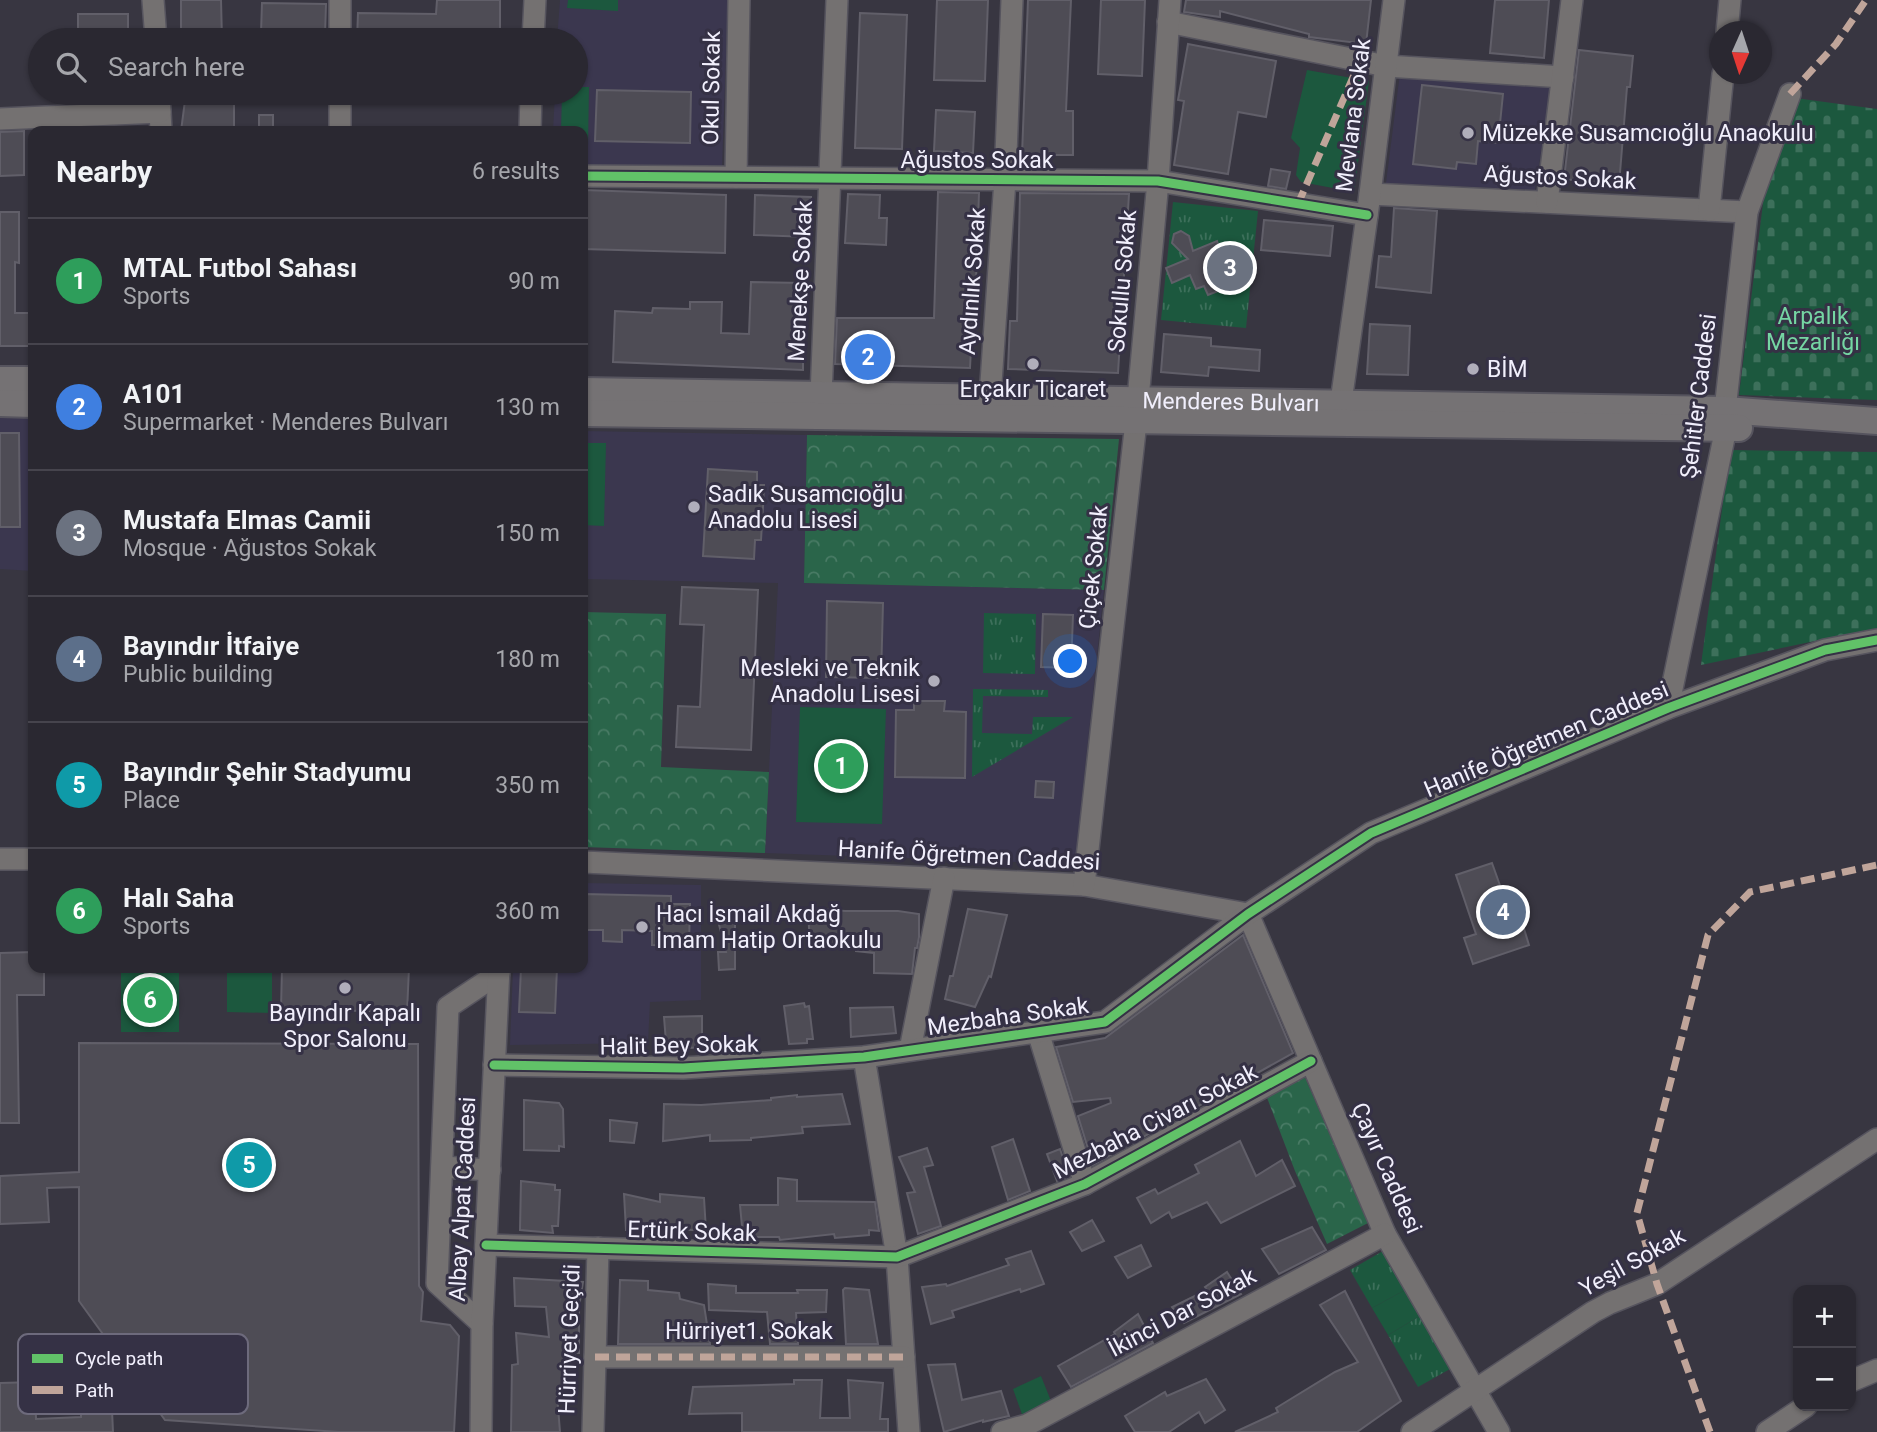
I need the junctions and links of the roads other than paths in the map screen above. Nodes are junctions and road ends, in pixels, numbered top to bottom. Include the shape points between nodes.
1 (153, 0) edge
2 (340, 0) edge
3 (535, 0) edge
4 (739, 0) edge
5 (837, 0) edge
6 (1012, 0) edge
7 (1170, 0) edge
8 (1394, 0) edge
9 (1572, 0) edge
10 (1730, 0) edge
11 (1728, 21) edge
12 (1168, 22) junction
13 (155, 28) edge
14 (340, 28) edge
15 (534, 28) edge
16 (1386, 66) junction
17 (1563, 77) junction
18 (1722, 84) edge
19 (1790, 94) dead end
20 (340, 105) edge
21 (531, 105) edge
22 (160, 112) edge
23 (0, 119) edge
24 (340, 126) edge
25 (530, 126) edge
26 (588, 176) edge
27 (736, 177) junction
28 (831, 178) junction
29 (1005, 180) junction
30 (1158, 181) junction
31 (1547, 202) junction
32 (1369, 204) junction
33 (1709, 210) junction
34 (1748, 212) junction
35 (0, 380) edge
36 (28, 380) edge
37 (588, 391) edge
38 (821, 396) junction
39 (990, 397) junction
40 (1341, 402) junction
41 (0, 403) edge
42 (28, 404) edge
43 (1137, 410) junction
44 (588, 413) edge
45 (1725, 419) junction
46 (1877, 421) edge
47 (1877, 431) edge
48 (1877, 640) edge
49 (1668, 708) junction
50 (0, 859) edge
51 (28, 859) edge
52 (588, 862) edge
53 (944, 878) junction
54 (1084, 885) junction
55 (1248, 914) junction
56 (495, 973) edge
57 (499, 973) edge
58 (1038, 1032) junction
59 (910, 1050) junction
60 (864, 1057) junction
61 (1311, 1061) junction
62 (494, 1065) junction
63 (1877, 1139) edge
64 (442, 1167) junction
65 (489, 1170) junction
66 (1085, 1184) junction
67 (1385, 1234) junction
68 (486, 1244) junction
69 (598, 1248) junction
70 (897, 1256) junction
71 (482, 1324) junction
72 (595, 1357) junction
73 (904, 1357) junction
74 (1877, 1370) edge
75 (1856, 1379) edge
76 (1477, 1390) junction
77 (1798, 1411) edge
78 (481, 1432) edge
79 (593, 1432) edge
80 (909, 1432) edge
81 (1002, 1432) edge
82 (1412, 1432) edge
83 (1499, 1432) edge
84 (1767, 1432) edge

1 - 13 street
2 - 14 street
3 - 15 street
4 - 27 street, Okul Sokak
5 - 28 street, Menekşe Sokak
6 - 29 street, Aydınlık Sokak
7 - 12 street, Sokullu Sokak
8 - 16 street, Mevlana Sokak
9 - 17 street
10 - 11 street
12 - 16 street
12 - 30 street, Sokullu Sokak
16 - 17 street
16 - 32 street, Mevlana Sokak
17 - 31 street
18 - 33 street
19 - 34 street, Şehitler Caddesi
20 - 24 street
21 - 25 street
22 - 23 street
26 - 27 street, Ağustos Sokak
27 - 28 street, Ağustos Sokak
28 - 29 street, Ağustos Sokak
28 - 38 street, Menekşe Sokak
29 - 30 street, Ağustos Sokak
29 - 39 street, Aydınlık Sokak
30 - 32 street, Ağustos Sokak
30 - 43 street, Sokullu Sokak
31 - 32 street, Ağustos Sokak
31 - 33 street, Ağustos Sokak
32 - 40 street, Mevlana Sokak
33 - 34 street, Ağustos Sokak
34 - 45 street, Şehitler Caddesi
35 - 36 main road
37 - 38 main road, Menderes Bulvarı
38 - 39 main road, Menderes Bulvarı
39 - 43 main road, Menderes Bulvarı
40 - 43 main road, Menderes Bulvarı
40 - 45 main road, Menderes Bulvarı
41 - 42 main road
43 - 44 main road, Menderes Bulvarı
43 - 45 main road, Menderes Bulvarı
43 - 54 street, Çiçek Sokak
45 - 46 main road, Menderes Bulvarı
45 - 47 main road, Menderes Bulvarı
45 - 49 street, Şehitler Caddesi
48 - 49 street, Hanife Öğretmen Caddesi via 1825,650
49 - 55 street, Hanife Öğretmen Caddesi via 1371,833
50 - 51 street
52 - 53 street, Hanife Öğretmen Caddesi
53 - 54 street, Hanife Öğretmen Caddesi
53 - 59 street
54 - 55 street, Hanife Öğretmen Caddesi
55 - 58 street, Mezbaha Sokak via 1105,1022
55 - 61 street, Çayır Caddesi
56 - 64 street via 448,1007
57 - 62 street, Albay Alpat Caddesi
58 - 59 street, Mezbaha Sokak
58 - 66 street
59 - 60 street, Mezbaha Sokak
60 - 62 street, Halit Bey Sokak via 683,1068
60 - 70 street
61 - 66 street, Mezbaha Civarı Sokak
61 - 67 street, Çayır Caddesi
62 - 65 street, Albay Alpat Caddesi
63 - 76 street, Yeşil Sokak via 1657,1284 1593,1312
64 - 65 street
64 - 71 street via 437,1283
65 - 68 street, Albay Alpat Caddesi
66 - 70 street, Mezbaha Civarı Sokak
67 - 76 street, Çayır Caddesi
67 - 81 street, İkinci Dar Sokak via 1027,1425
68 - 69 street, Ertürk Sokak
68 - 71 street, Albay Alpat Caddesi
69 - 70 street, Ertürk Sokak
69 - 72 street, Hürriyet Geçidi
70 - 73 street
71 - 78 street, Albay Alpat Caddesi
72 - 73 street, Hürriyet1. Sokak
72 - 79 street, Hürriyet Geçidi
73 - 80 street
74 - 75 street
76 - 82 street, Yeşil Sokak
76 - 83 street, Çayır Caddesi
77 - 84 street

